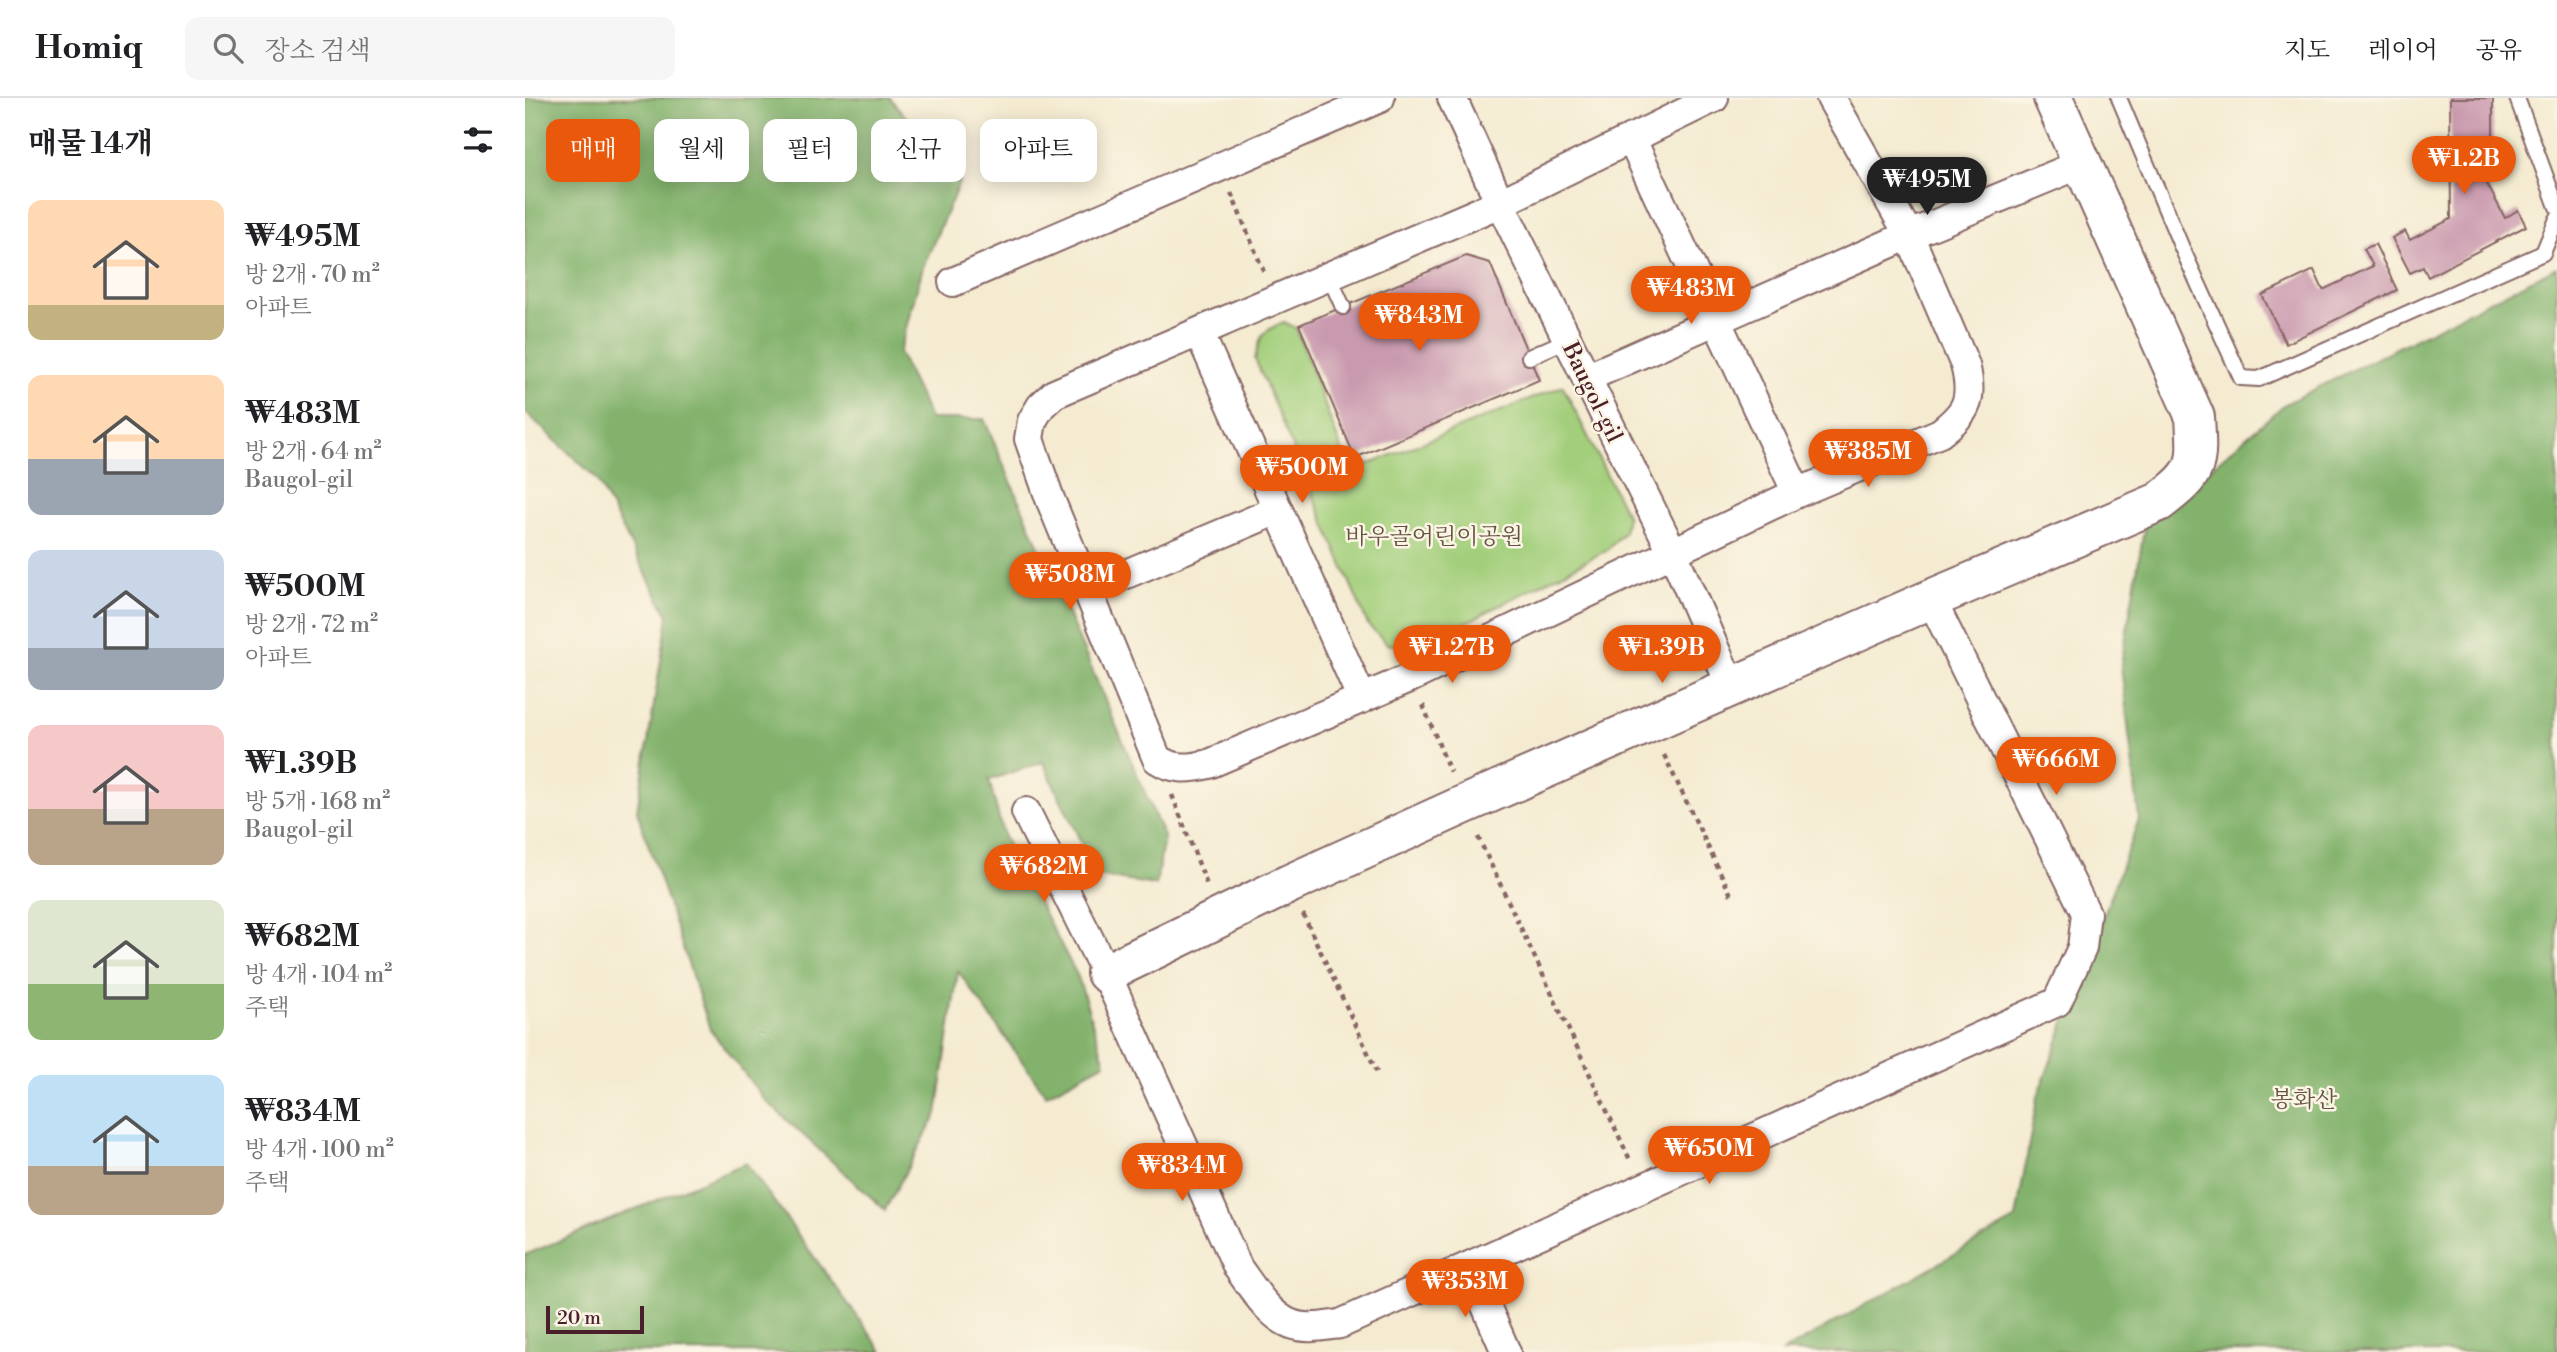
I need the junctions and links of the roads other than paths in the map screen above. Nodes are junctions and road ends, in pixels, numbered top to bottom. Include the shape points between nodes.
1 (1380, 98) edge
2 (1452, 98) edge
3 (1714, 98) edge
4 (1831, 98) edge
5 (2053, 98) edge
6 (2119, 98) edge
7 (2517, 98) edge
8 (1631, 138) junction
9 (2081, 164) junction
10 (1500, 203) junction
11 (2557, 207) edge
12 (2557, 219) edge
13 (1909, 235) junction
14 (1329, 276) junction
15 (953, 282) dead end
16 (1343, 307) dead end
17 (1715, 320) junction
18 (1199, 332) junction
19 (1567, 340) junction
20 (1529, 357) dead end
21 (1586, 378) junction
22 (1797, 493) junction
23 (1278, 510) junction
24 (1672, 553) junction
25 (1088, 590) junction
26 (1931, 599) junction
27 (1731, 686) junction
28 (1362, 699) junction
29 (1027, 812) dead end
30 (1106, 973) junction
31 (1469, 1267) junction
32 (1506, 1352) edge

1 - 15 street
2 - 10 street, Baugol-gil
3 - 8 street
4 - 13 street
5 - 9 street
6 - 12 lane via 2241,378 2259,379 2543,253
7 - 11 lane
8 - 10 street
8 - 17 street
9 - 13 street
9 - 26 street via 2195,417 2197,458 2184,484 2159,502
10 - 14 street
10 - 19 street, Baugol-gil
13 - 17 street
13 - 22 street via 1965,365 1968,403 1960,417 1940,433
14 - 16 lane
14 - 18 street
17 - 21 street
17 - 22 street
18 - 23 street
18 - 25 street via 1054,394 1032,421 1029,439
19 - 20 lane
19 - 21 street, Baugol-gil
21 - 24 street, Baugol-gil
22 - 24 street
23 - 25 street
23 - 28 street
24 - 27 street, Baugol-gil
24 - 28 street
25 - 28 street via 1157,759 1170,767 1209,764
26 - 27 street
26 - 31 street via 2086,913 2081,948 2057,1002
27 - 30 street via 1289,884
29 - 30 street
30 - 31 street via 1238,1268 1277,1315 1290,1324 1308,1327 1340,1324
31 - 32 street

